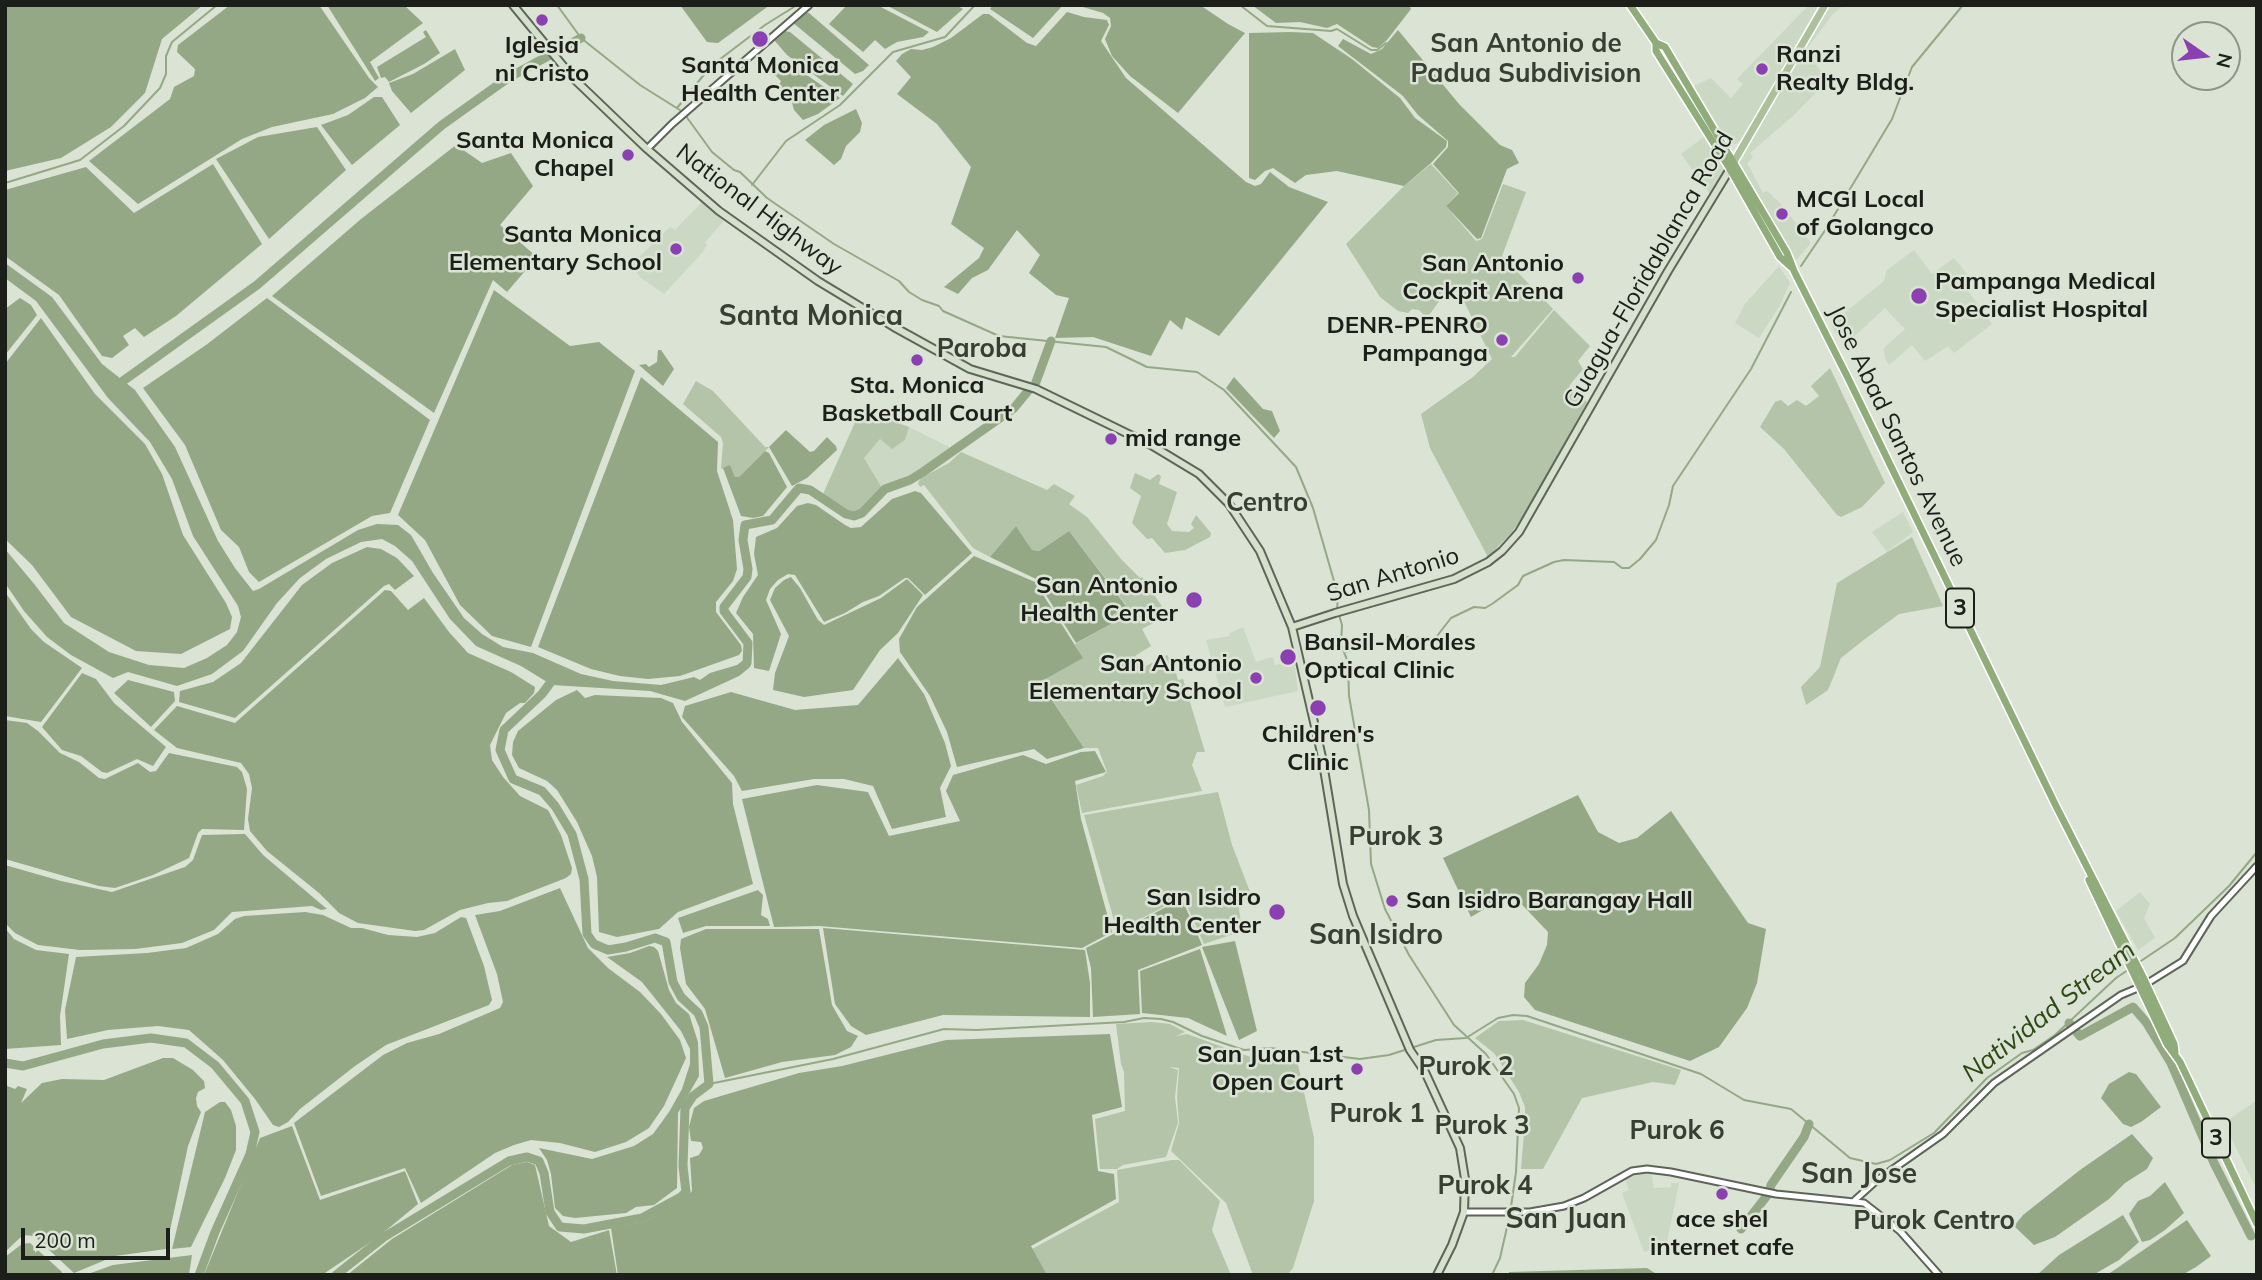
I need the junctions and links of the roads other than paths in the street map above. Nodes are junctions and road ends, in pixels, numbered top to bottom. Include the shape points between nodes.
1 (513, 5) edge
2 (809, 5) edge
3 (1630, 5) edge
4 (1825, 5) edge
5 (647, 149) junction
6 (1732, 165) junction
7 (1503, 551) joint
8 (1292, 627) junction
9 (2257, 866) edge
10 (2141, 982) junction
11 (1855, 1200) junction
12 (1464, 1212) junction
13 (2257, 1224) edge
14 (1437, 1275) edge
15 (1939, 1275) edge

1 - 5 main road, National Highway via 566,71
2 - 5 street
3 - 6 highway, Jose Abad Santos Avenue / 3 via 1656,43 1665,47
4 - 6 main road, Guagua-Floridablanca Road
5 - 8 main road, National Highway via 729,218 818,281 894,327 970,369 1055,397 1199,474 1229,504 1260,551
6 - 7 main road, Guagua-Floridablanca Road via 1519,532
6 - 10 highway, Jose Abad Santos Avenue / 3 via 1787,253
7 - 8 main road, San Antonio via 1454,579
8 - 12 main road, National Highway via 1325,768 1343,884 1410,1048 1460,1148
9 - 10 street via 2211,916 2183,961
10 - 11 street via 1994,1083 1943,1134
10 - 13 highway, Jose Abad Santos Avenue / 3
11 - 12 street via 1771,1193 1690,1175 1640,1170 1572,1205 1539,1211
11 - 15 street via 1900,1231
12 - 14 main road, National Highway

